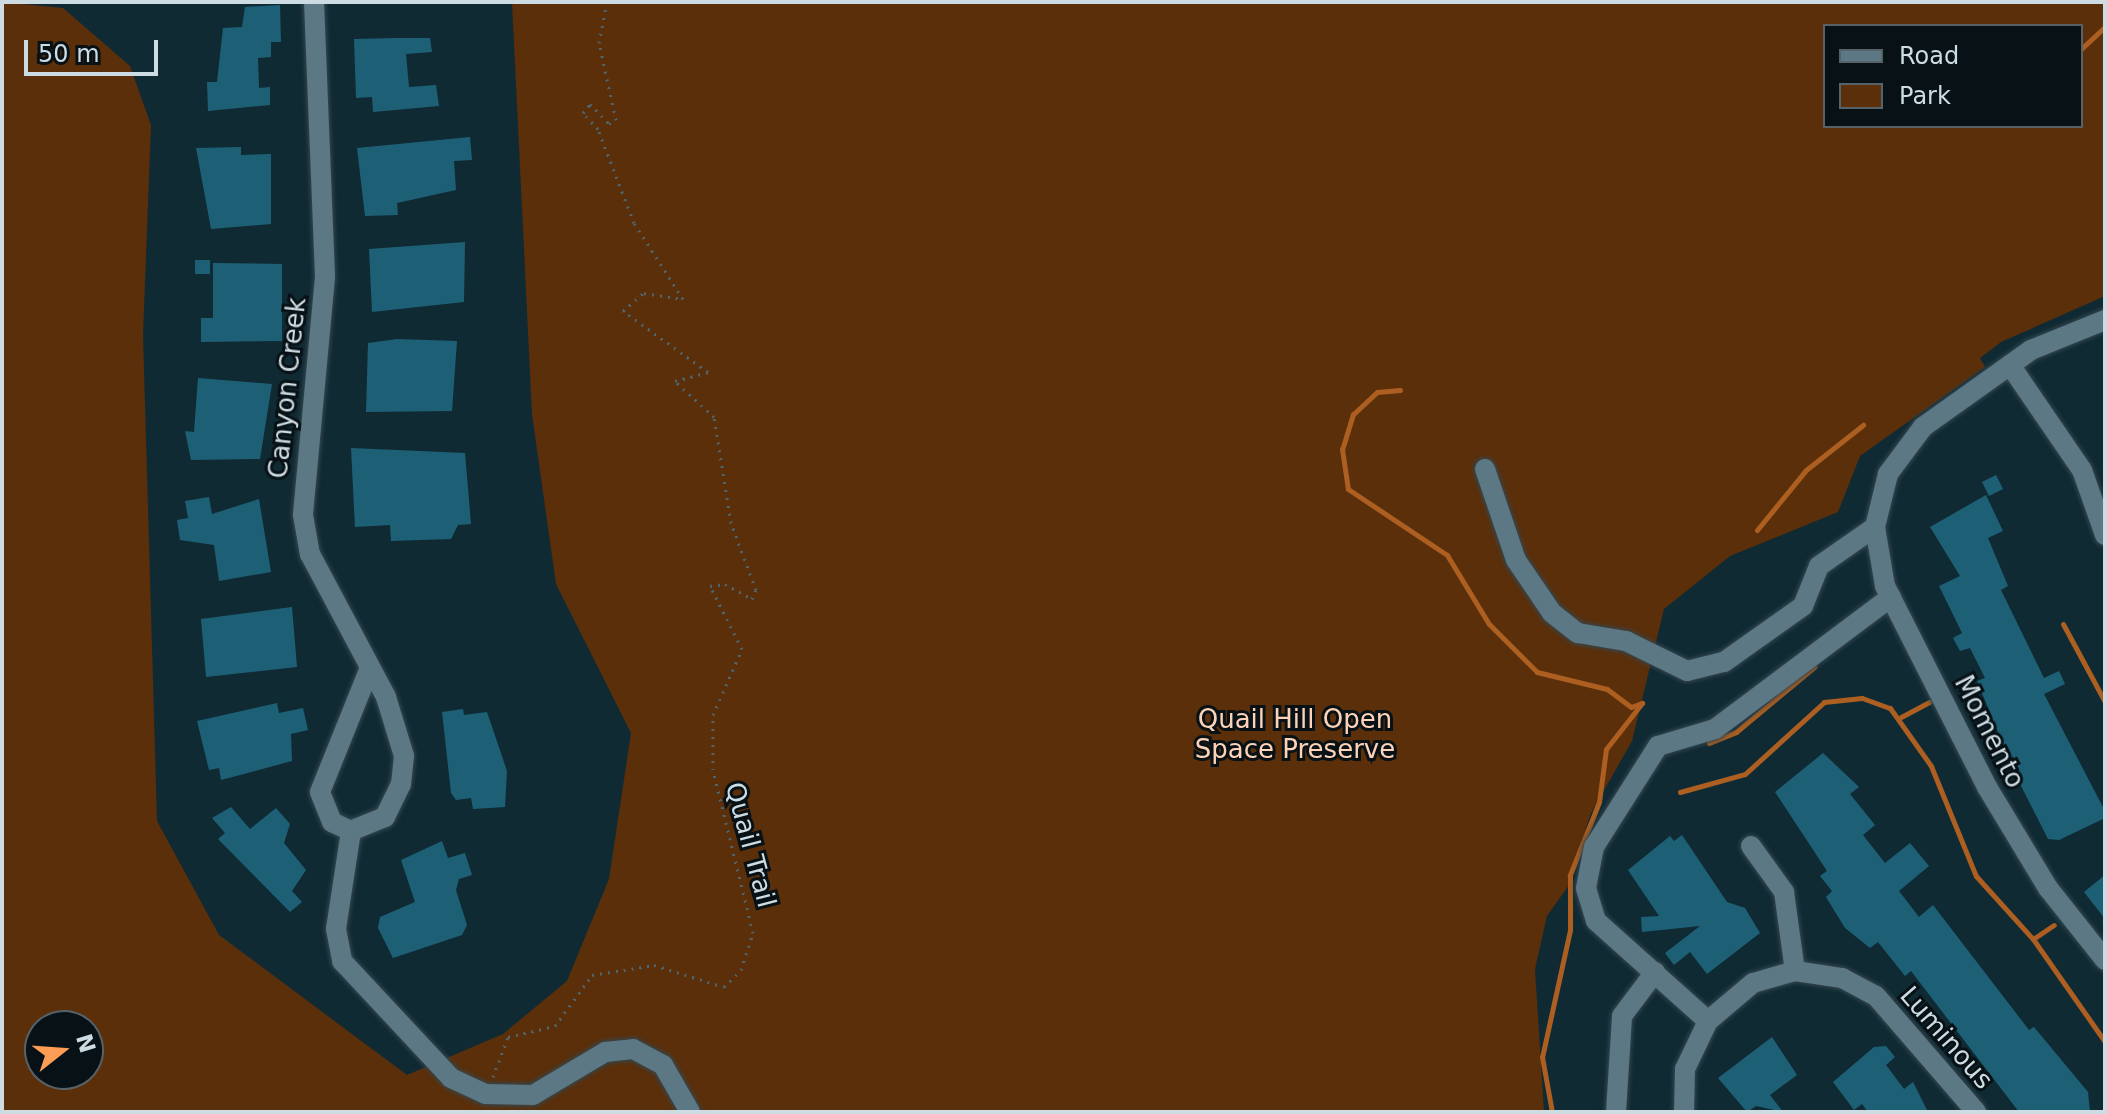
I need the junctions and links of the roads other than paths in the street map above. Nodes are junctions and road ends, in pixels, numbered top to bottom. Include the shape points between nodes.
1 (314, 2) edge
2 (2105, 320) edge
3 (2010, 365) junction
4 (1485, 469) dead end
5 (1876, 517) junction
6 (2105, 535) edge
7 (1891, 597) junction
8 (369, 670) junction
9 (351, 831) junction
10 (1751, 846) dead end
11 (2105, 960) edge
12 (1795, 971) junction
13 (1655, 972) junction
14 (1708, 1021) junction
15 (690, 1112) edge
16 (1616, 1112) edge
17 (1684, 1112) edge
18 (1976, 1112) edge

1 - 8 street, Canyon Creek via 325,277 303,515 310,554
2 - 3 street
3 - 5 street via 1913,437
3 - 6 street via 2082,470
4 - 5 street via 1516,560 1552,613 1578,633 1626,641 1687,671 1724,662 1803,606 1823,562
5 - 7 street, Momento
7 - 11 street, Momento via 2022,849
7 - 13 street via 1715,729 1658,746 1638,772 1594,847 1586,888 1605,932
8 - 9 street via 320,792 332,822
8 - 9 street, Canyon Creek via 398,727 401,784 385,817
9 - 15 street via 336,929 342,961 441,1070 486,1094 545,1092 605,1052 633,1049 663,1065
10 - 12 street via 1784,892
12 - 14 street, Luminous via 1753,983
12 - 18 street, Luminous via 1842,978 1876,996
13 - 14 street
13 - 16 street via 1622,1016
14 - 17 street, Luminous via 1688,1060

